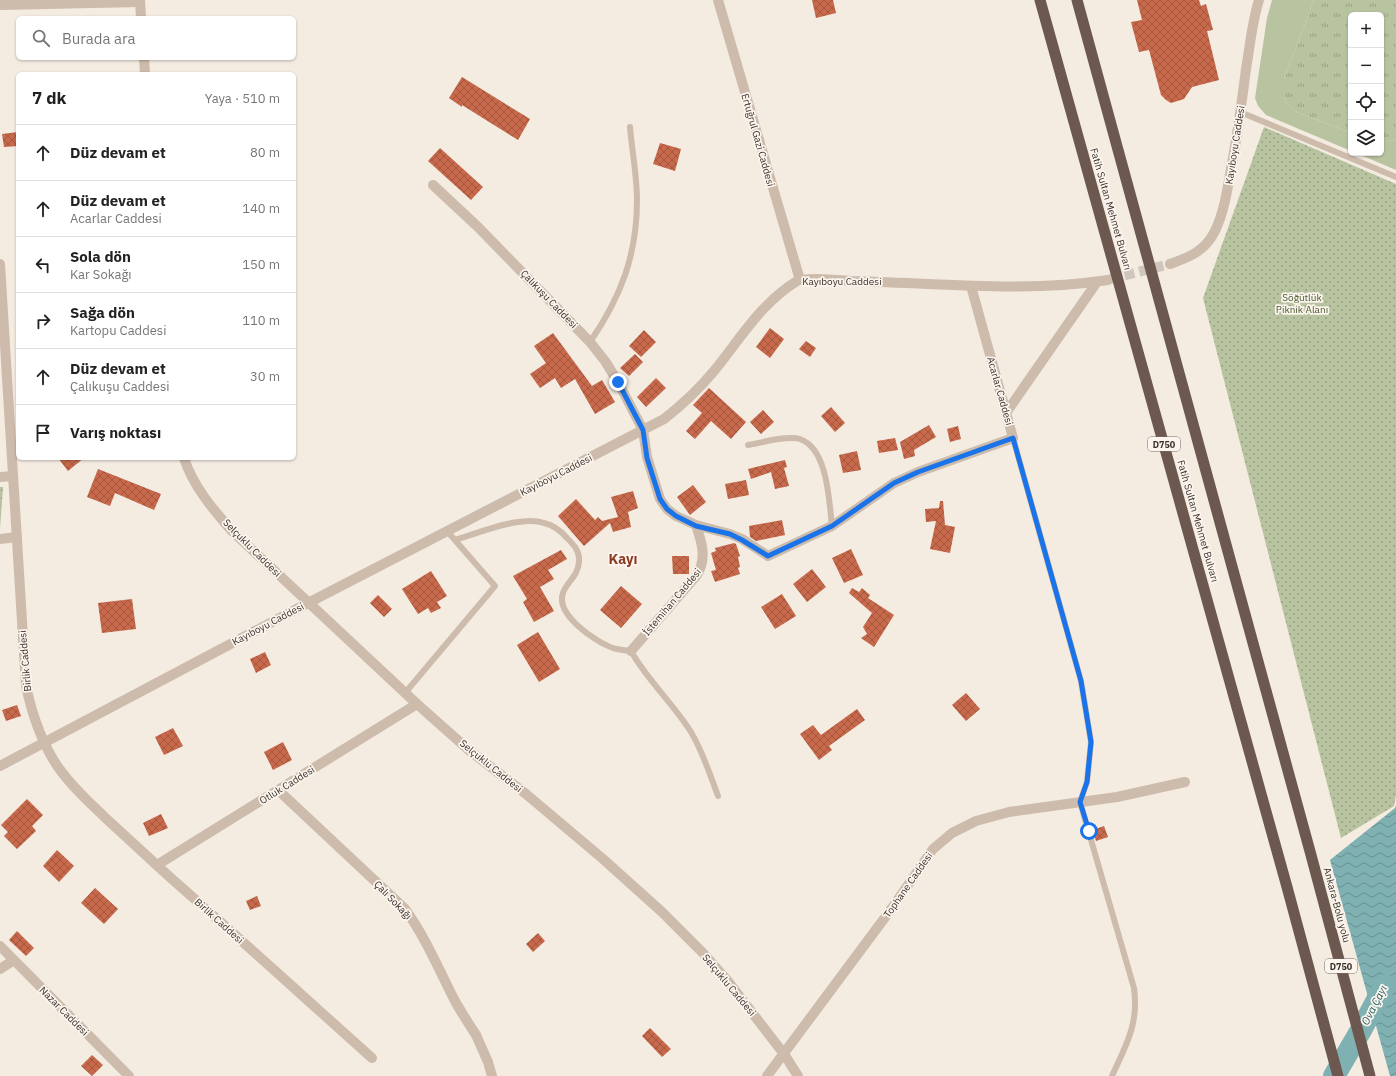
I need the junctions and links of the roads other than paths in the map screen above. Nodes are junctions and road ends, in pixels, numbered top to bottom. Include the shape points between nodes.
1 (718, 0) edge
2 (1040, 0) edge
3 (1077, 0) edge
4 (1260, 0) edge
5 (140, 1) edge
6 (0, 5) edge
7 (141, 16) edge
8 (144, 60) edge
9 (145, 72) edge
10 (1240, 112) junction
11 (630, 127) dead end
12 (1396, 177) edge
13 (433, 185) dead end
14 (0, 264) edge
15 (1170, 264) tunnel mouth
16 (800, 280) junction
17 (1108, 280) tunnel mouth
18 (1097, 282) junction
19 (971, 286) junction
20 (590, 342) junction
21 (1006, 412) junction
22 (14, 424) edge
23 (643, 430) junction
24 (1013, 438) junction
25 (748, 445) dead end
26 (185, 460) edge
27 (13, 476) junction
28 (0, 477) edge
29 (696, 526) junction
30 (832, 526) junction
31 (447, 531) junction
32 (17, 537) junction
33 (0, 539) edge
34 (455, 540) junction
35 (308, 603) junction
36 (631, 651) junction
37 (405, 693) junction
38 (417, 704) junction
39 (44, 742) junction
40 (0, 766) edge
41 (1185, 782) dead end
42 (278, 790) junction
43 (718, 796) dead end
44 (1080, 802) junction
45 (1311, 855) joint
46 (157, 865) junction
47 (0, 946) edge
48 (14, 960) junction
49 (0, 969) edge
50 (784, 1054) junction
51 (372, 1058) dead end
52 (129, 1076) edge
53 (492, 1076) edge
54 (767, 1076) edge
55 (798, 1076) edge
56 (1112, 1076) edge
57 (1338, 1076) edge
58 (1370, 1076) edge

1 - 16 street, Ertuğrul Gazi Caddesi
2 - 57 highway, Fatih Sultan Mehmet Bulvarı / D750
3 - 45 highway, Fatih Sultan Mehmet Bulvarı / D750
4 - 10 street, Kayıboyu Caddesi via 1252,33
5 - 6 street
5 - 7 street
8 - 9 street
10 - 12 lane
10 - 15 street, Kayıboyu Caddesi via 1226,199 1214,232 1195,254
11 - 20 lane via 637,200 633,247 613,306
13 - 20 street, Çalıkuşu Caddesi via 478,227
14 - 22 street, Birlik Caddesi
16 - 19 street, Kayıboyu Caddesi
16 - 23 street, Kayıboyu Caddesi via 780,292 766,305 714,372 687,400 664,419
17 - 18 street, Kayıboyu Caddesi
18 - 19 street, Kayıboyu Caddesi via 1049,286
18 - 21 street
19 - 21 street, Acarlar Caddesi
20 - 23 street, Çalıkuşu Caddesi via 618,382
21 - 24 street, Acarlar Caddesi
22 - 27 street, Birlik Caddesi
23 - 29 street, Çalıkuşu Caddesi via 647,458 660,499 676,516
23 - 31 street, Kayıboyu Caddesi
24 - 30 street via 894,483
24 - 44 lane, Acarlar Caddesi via 1081,681 1091,742 1087,782
25 - 30 lane via 789,438 800,439 811,446 818,455 824,471
26 - 35 street, Selçuklu Caddesi via 194,482 231,530
27 - 28 street
27 - 32 street, Birlik Caddesi
29 - 30 street, Çalıkuşu Caddesi via 730,534 768,556
29 - 36 street, İstemihan Caddesi via 703,546 702,567
31 - 34 lane
31 - 35 street, Kayıboyu Caddesi
32 - 33 street
32 - 39 street, Birlik Caddesi via 26,686
34 - 36 lane via 506,524 529,521 544,522 560,531 578,551 577,570 563,594 564,608 570,619 603,643 613,648
34 - 37 lane via 495,586
35 - 37 street, Selçuklu Caddesi
35 - 39 street, Kayıboyu Caddesi
36 - 43 lane via 638,664 690,731 700,748
37 - 38 street, Selçuklu Caddesi
38 - 42 street, Otluk Caddesi
38 - 50 street, Selçuklu Caddesi via 603,859 662,912 727,980
39 - 40 street, Kayıboyu Caddesi
39 - 46 street, Birlik Caddesi via 72,786
41 - 44 street, Tophane Caddesi via 1117,797
42 - 46 street, Otluk Caddesi
42 - 53 street, Çalı Sokağı via 405,909 476,1035
44 - 50 street, Tophane Caddesi via 1009,812 976,820 952,833 933,849
44 - 56 lane via 1136,998 1133,1027
45 - 58 highway, Ankara-Bolu yolu / D750
46 - 51 street, Birlik Caddesi
47 - 48 street, Nazar Caddesi
48 - 49 street
48 - 52 street, Nazar Caddesi
50 - 54 street, Tophane Caddesi
50 - 55 street, Selçuklu Caddesi

